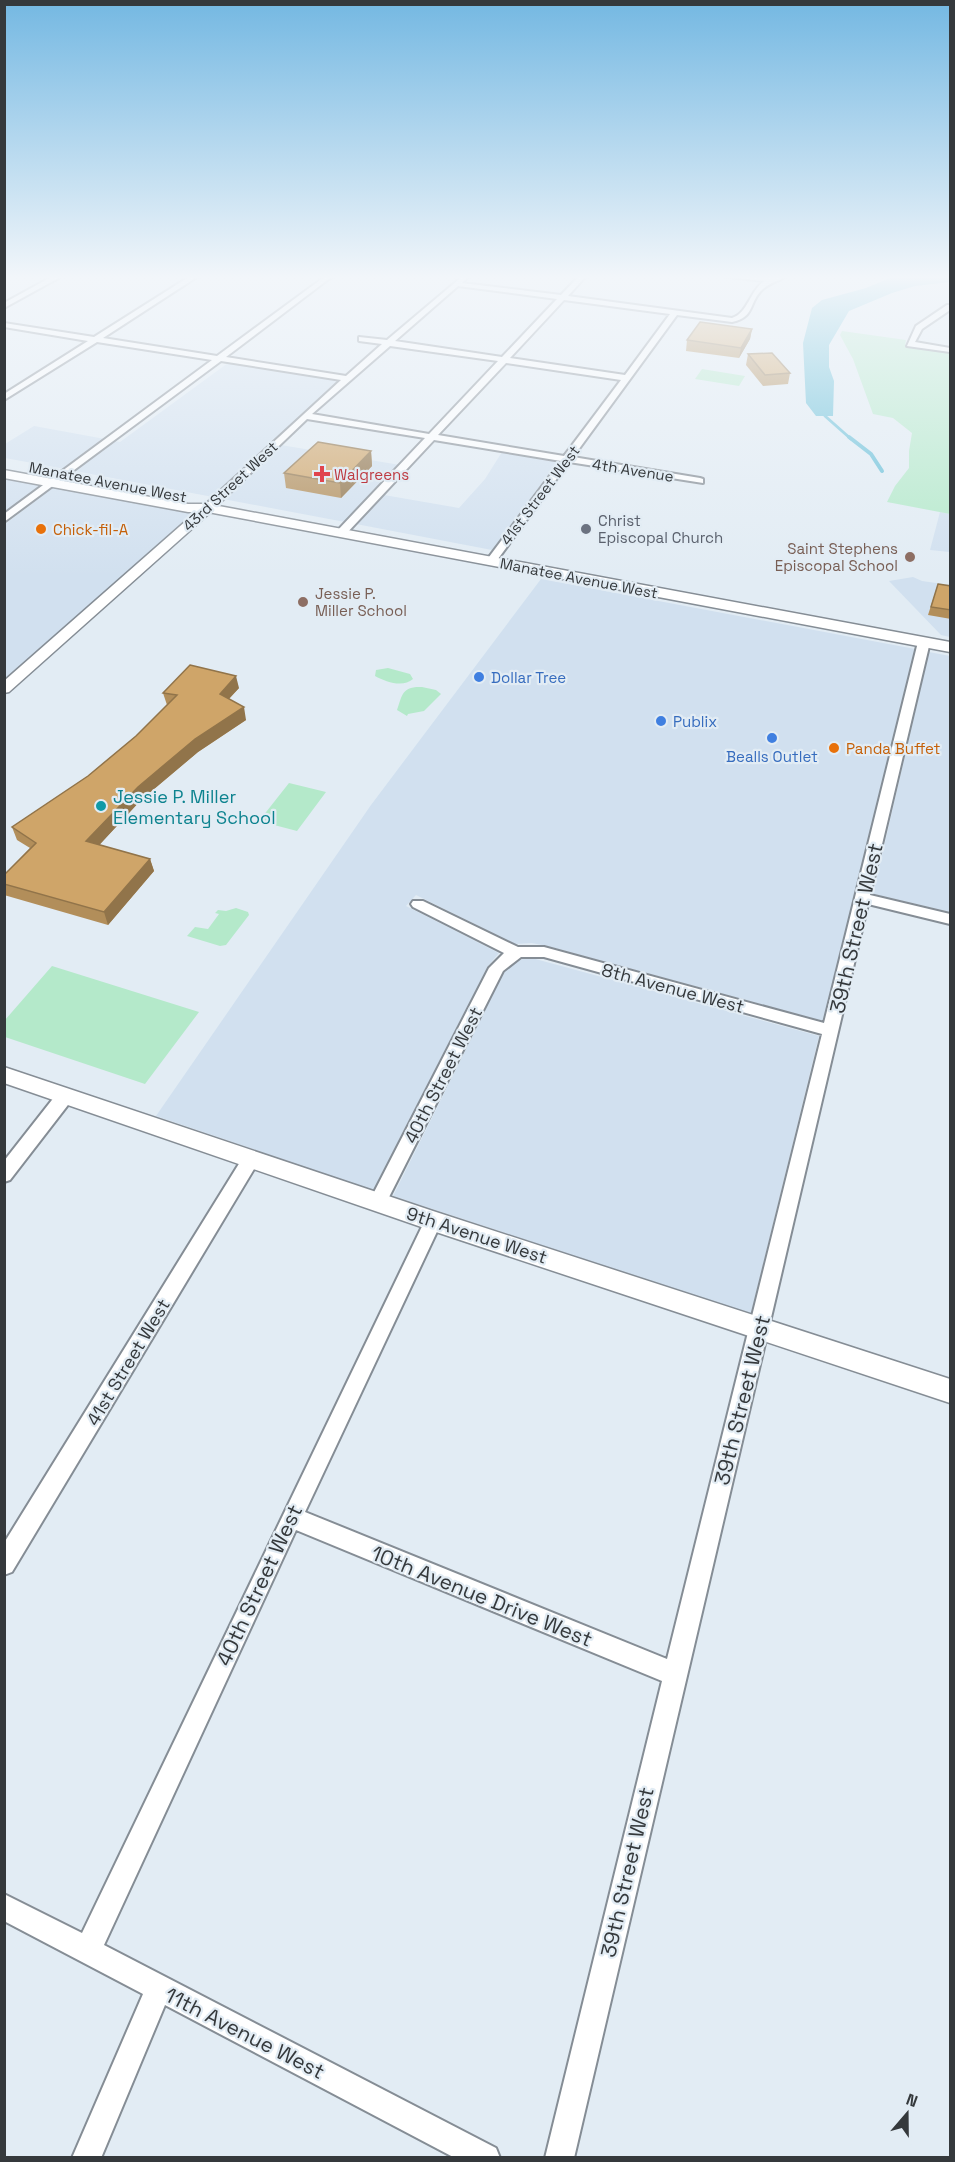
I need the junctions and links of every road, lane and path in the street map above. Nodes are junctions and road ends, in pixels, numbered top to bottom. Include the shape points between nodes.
1 (38, 376) edge
2 (195, 376) edge
3 (331, 376) edge
4 (353, 376) edge
5 (489, 376) edge
6 (613, 376) edge
7 (627, 378) joint
8 (350, 379) junction
9 (4, 398) edge
10 (305, 416) junction
11 (432, 437) junction
12 (566, 459) junction
13 (4, 463) edge
14 (4, 474) edge
15 (59, 479) junction
16 (700, 481) dead end
17 (208, 508) junction
18 (4, 519) edge
19 (341, 533) junction
20 (491, 561) junction
21 (924, 642) junction
22 (951, 647) edge
23 (5, 688) edge
24 (863, 898) junction
25 (418, 904) dead end
26 (951, 919) edge
27 (515, 952) junction
28 (831, 1031) junction
29 (4, 1075) edge
30 (65, 1096) junction
31 (250, 1159) junction
32 (4, 1175) edge
33 (378, 1203) junction
34 (433, 1221) junction
35 (760, 1329) junction
36 (951, 1391) edge
37 (291, 1517) junction
38 (4, 1564) edge
39 (675, 1674) junction
40 (4, 1907) edge
41 (87, 1951) junction
42 (159, 1988) junction
43 (86, 2157) edge
44 (486, 2157) edge
45 (559, 2157) edge

1 - 9 street
2 - 15 street
3 - 8 street
4 - 8 street, 43rd Street West
5 - 11 street
6 - 7 street
7 - 12 street, 41st Street West
8 - 10 street, 43rd Street West
10 - 11 street, 4th Avenue
10 - 17 street, 43rd Street West
11 - 12 street, 4th Avenue
11 - 19 street
12 - 16 street, 4th Avenue
12 - 20 street, 41st Street West
13 - 15 main road, Manatee Avenue West
14 - 15 main road, Manatee Avenue West
15 - 17 main road, Manatee Avenue West via 188,508
15 - 18 street
17 - 19 main road, Manatee Avenue West
17 - 23 street, 43rd Street West
19 - 20 main road, Manatee Avenue West
20 - 21 main road, Manatee Avenue West
21 - 22 main road, Manatee Avenue West
21 - 24 street, 39th Street West
24 - 26 street
24 - 28 street, 39th Street West
25 - 27 street
27 - 28 street, 8th Avenue West via 543,952
27 - 33 street, 40th Street West via 497,968
28 - 35 street, 39th Street West
29 - 30 street, 9th Avenue West
30 - 31 street, 9th Avenue West
30 - 32 street
31 - 33 street, 9th Avenue West
31 - 38 street, 41st Street West
33 - 34 street, 9th Avenue West
34 - 35 street, 9th Avenue West
34 - 37 street, 40th Street West
35 - 36 street, 9th Avenue West
35 - 39 street, 39th Street West
37 - 39 street, 10th Avenue Drive West
37 - 41 street, 40th Street West
39 - 45 street, 39th Street West
40 - 41 street, 11th Avenue West
41 - 42 street, 11th Avenue West
42 - 43 street
42 - 44 street, 11th Avenue West

